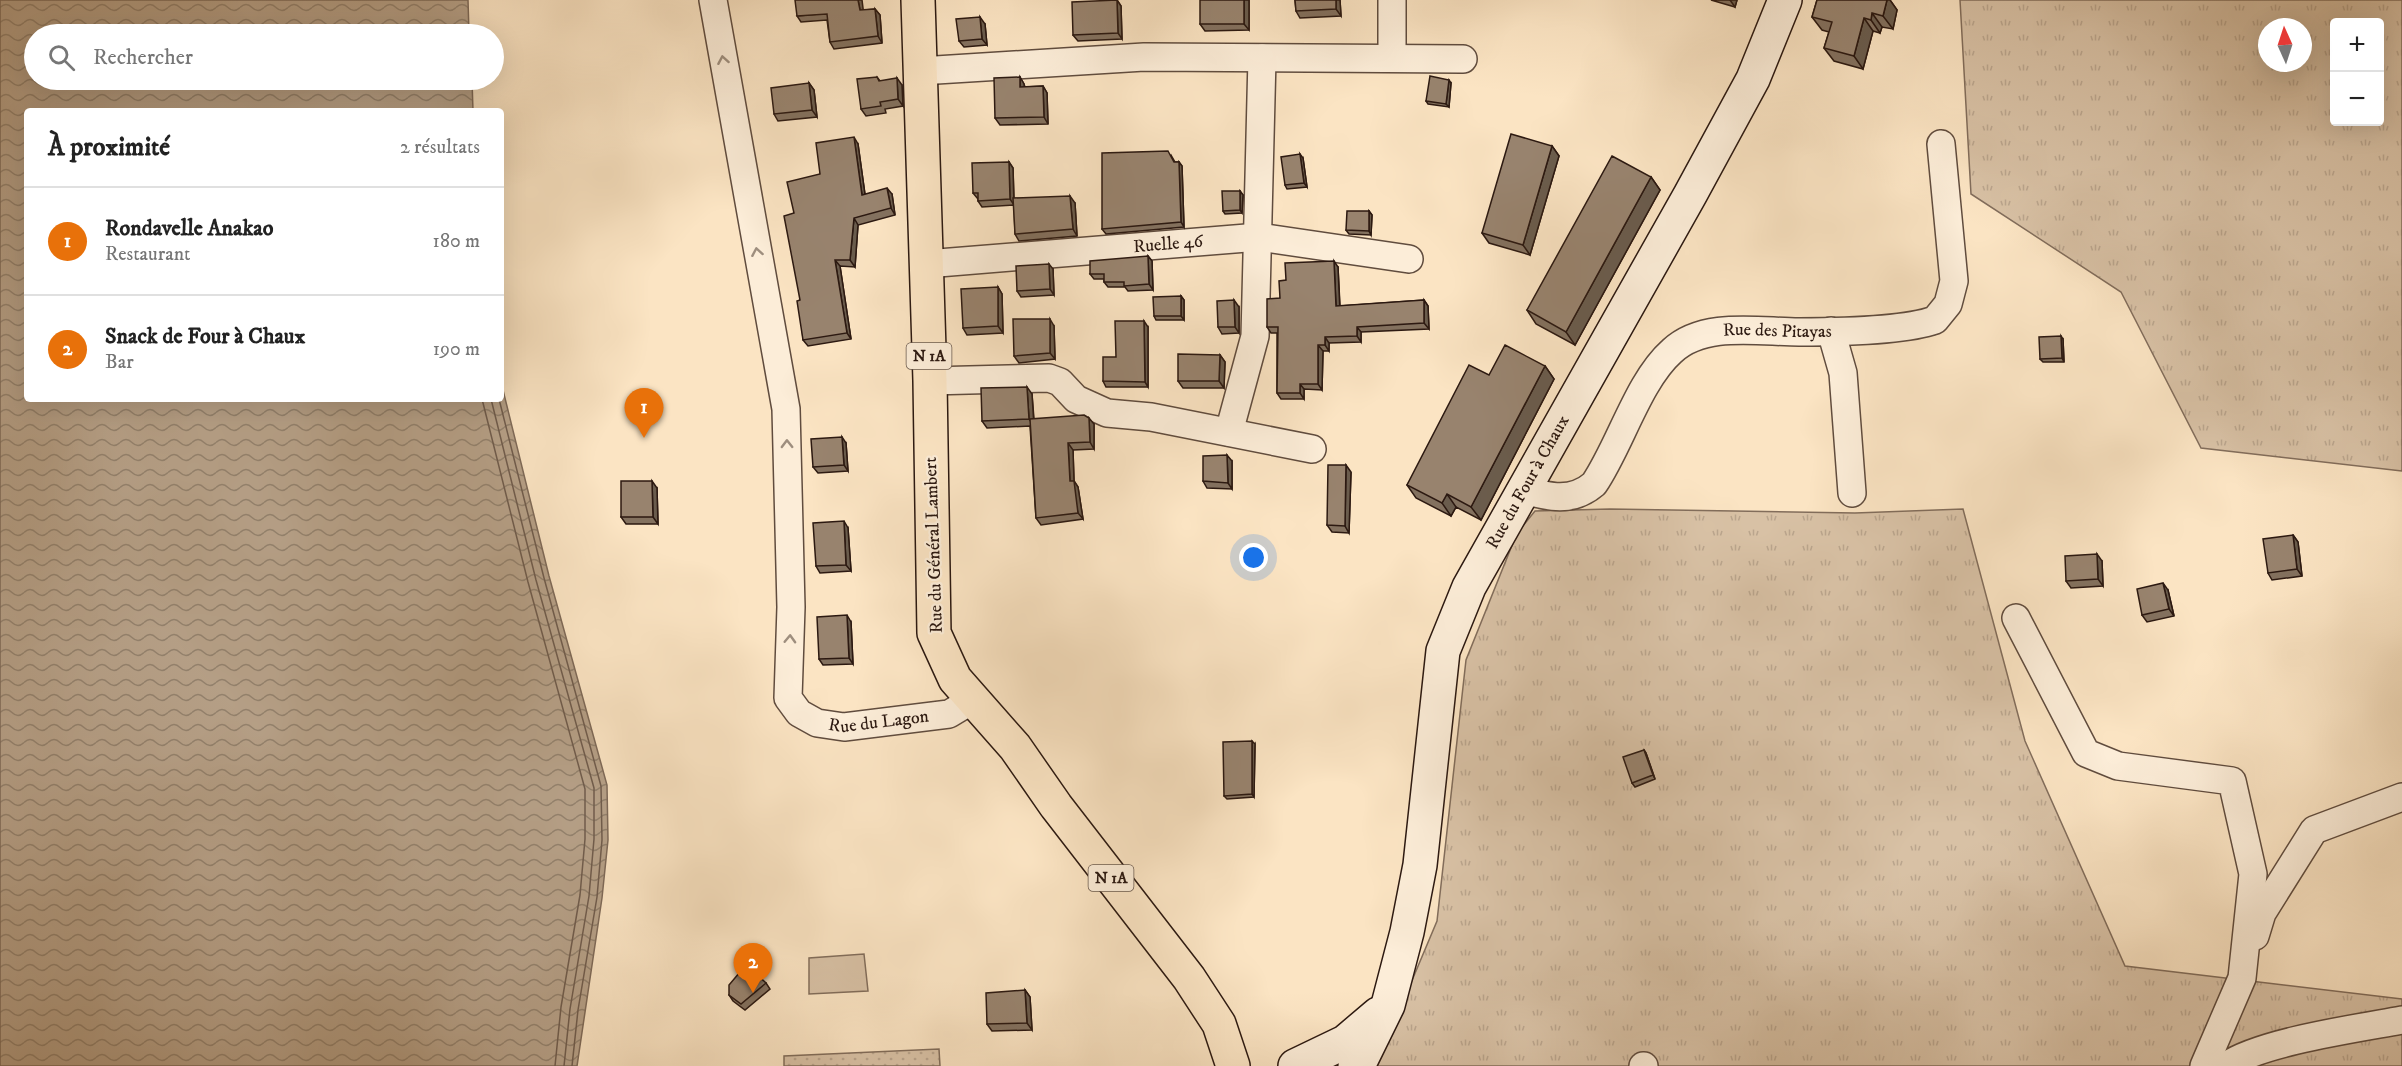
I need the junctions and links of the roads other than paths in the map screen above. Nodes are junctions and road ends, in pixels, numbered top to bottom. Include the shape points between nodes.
1 (712, 0) edge
2 (918, 0) edge
3 (1392, 0) edge
4 (1785, 0) edge
5 (1262, 58) junction
6 (1392, 58) junction
7 (1463, 59) dead end
8 (920, 71) junction
9 (1941, 144) dead end
10 (1259, 237) junction
11 (1409, 259) dead end
12 (926, 264) junction
13 (1831, 331) junction
14 (930, 381) junction
15 (1229, 432) junction
16 (1312, 449) dead end
17 (1523, 490) junction
18 (1851, 493) dead end
19 (2016, 618) dead end
20 (974, 699) junction
21 (2402, 797) edge
22 (2242, 978) junction
23 (1388, 1005) junction
24 (2402, 1020) edge
25 (1233, 1066) edge
26 (1295, 1066) edge
27 (1355, 1066) edge
28 (2204, 1066) edge
29 (2226, 1066) edge

20 -> 1 street, Rue du Lagon via 949,714 844,727 817,723 799,713 788,698 786,409
2 - 8 main road, Rue du Général Lambert / N 1A
3 - 6 street
4 - 17 main road, Rue du Four à Chaux via 1766,50 1690,195
5 - 6 street
5 - 8 street via 1144,57
5 - 10 street
6 - 7 street
8 - 12 main road, Rue du Général Lambert / N 1A
9 - 13 street, Rue des Pitayas via 1954,272 1943,314 1927,323
10 - 11 street, Ruelle 46
10 - 12 street, Ruelle 46
10 - 15 street via 1255,336
12 - 14 main road, Rue du Général Lambert / N 1A
13 - 17 street, Rue des Pitayas via 1725,332 1683,342 1652,376 1594,484 1583,494 1569,497
13 - 18 street via 1843,373
14 - 15 street via 1049,378 1060,382 1076,399 1107,413
14 - 20 main road, Rue du Général Lambert / N 1A via 934,633 955,679
15 - 16 street
17 - 23 main road, Rue du Four à Chaux via 1468,587 1443,651 1420,865
19 - 22 street via 2086,753 2118,766 2232,781 2253,874
20 - 25 main road, Rue du Général Lambert / N 1A via 1189,978 1219,1024
21 - 22 street via 2314,830 2262,913
22 - 28 street
23 - 26 main road via 1345,1042
23 - 27 main road, Rue du Four à Chaux
24 - 29 street via 2286,1044

